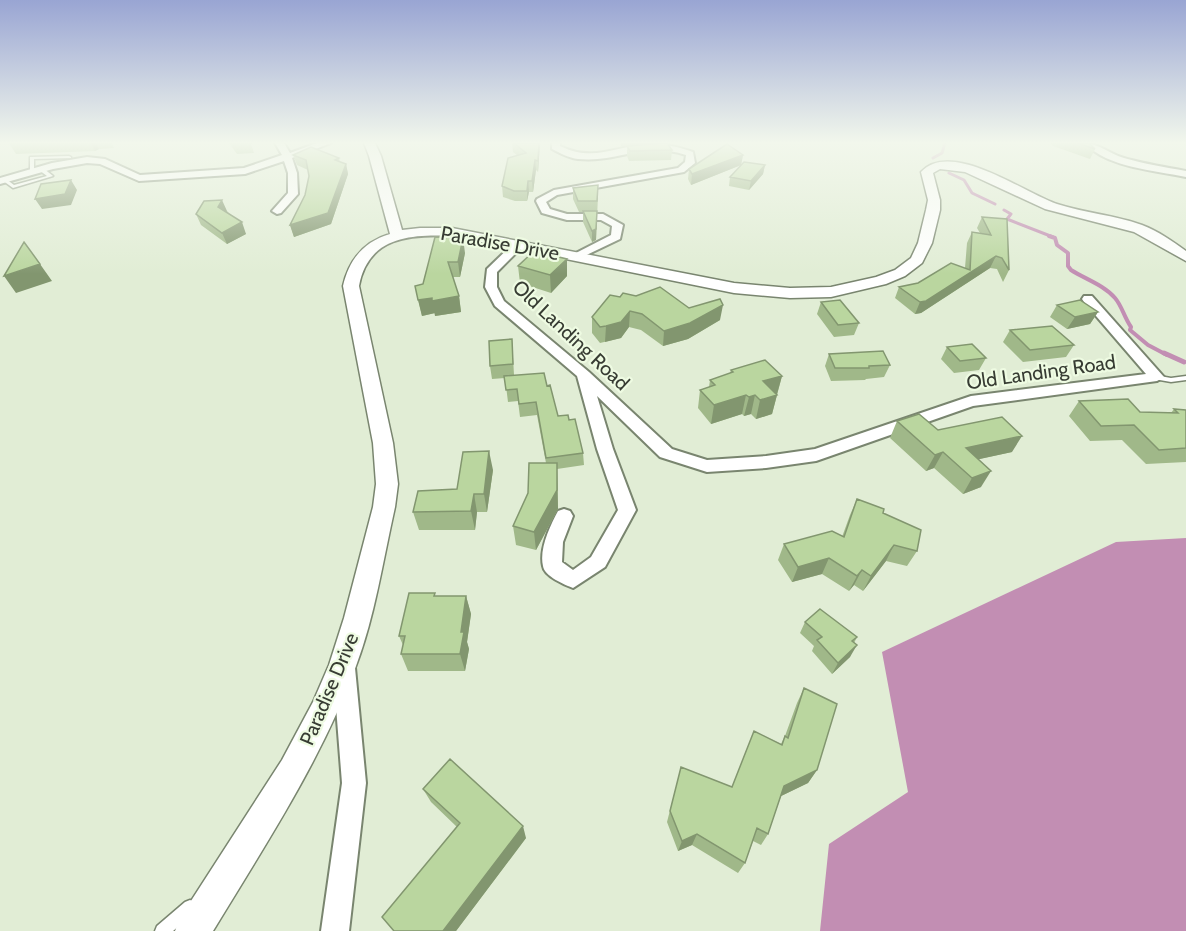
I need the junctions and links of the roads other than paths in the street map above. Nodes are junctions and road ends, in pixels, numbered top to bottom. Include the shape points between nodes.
1 (293, 186) edge
2 (383, 186) edge
3 (594, 186) edge
4 (931, 186) edge
5 (1008, 186) edge
6 (277, 211) dead end
7 (397, 236) junction
8 (519, 244) junction
9 (576, 257) junction
10 (1186, 257) edge
11 (1088, 299) dead end
12 (584, 375) junction
13 (1157, 377) junction
14 (1186, 378) edge
15 (564, 516) dead end
16 (344, 664) junction
17 (228, 876) junction
18 (162, 931) edge
19 (193, 931) edge
20 (335, 931) edge

1 - 6 street via 293,194
2 - 7 street
3 - 9 street via 554,194 541,201 546,211 567,217 603,217 618,225 616,237
4 - 9 street, Paradise Drive via 933,210 917,260 900,273 864,286 824,293 763,292
5 - 10 street, Paradise Drive via 1059,209 1138,229
7 - 8 street, Paradise Drive via 446,231
7 - 16 street, Paradise Drive via 378,243 363,255 351,279 383,443 387,484
8 - 9 street, Paradise Drive
8 - 12 street, Old Landing Road via 491,271 491,287 499,303
11 - 13 street, Old Landing Road
12 - 13 street, Old Landing Road via 666,453 707,466 816,455 971,401
12 - 15 street via 627,510 598,562 573,580 552,566 554,542
13 - 14 lane
16 - 17 street, Paradise Drive via 293,771
16 - 20 street via 354,783
17 - 18 lane
17 - 19 street, Paradise Drive

